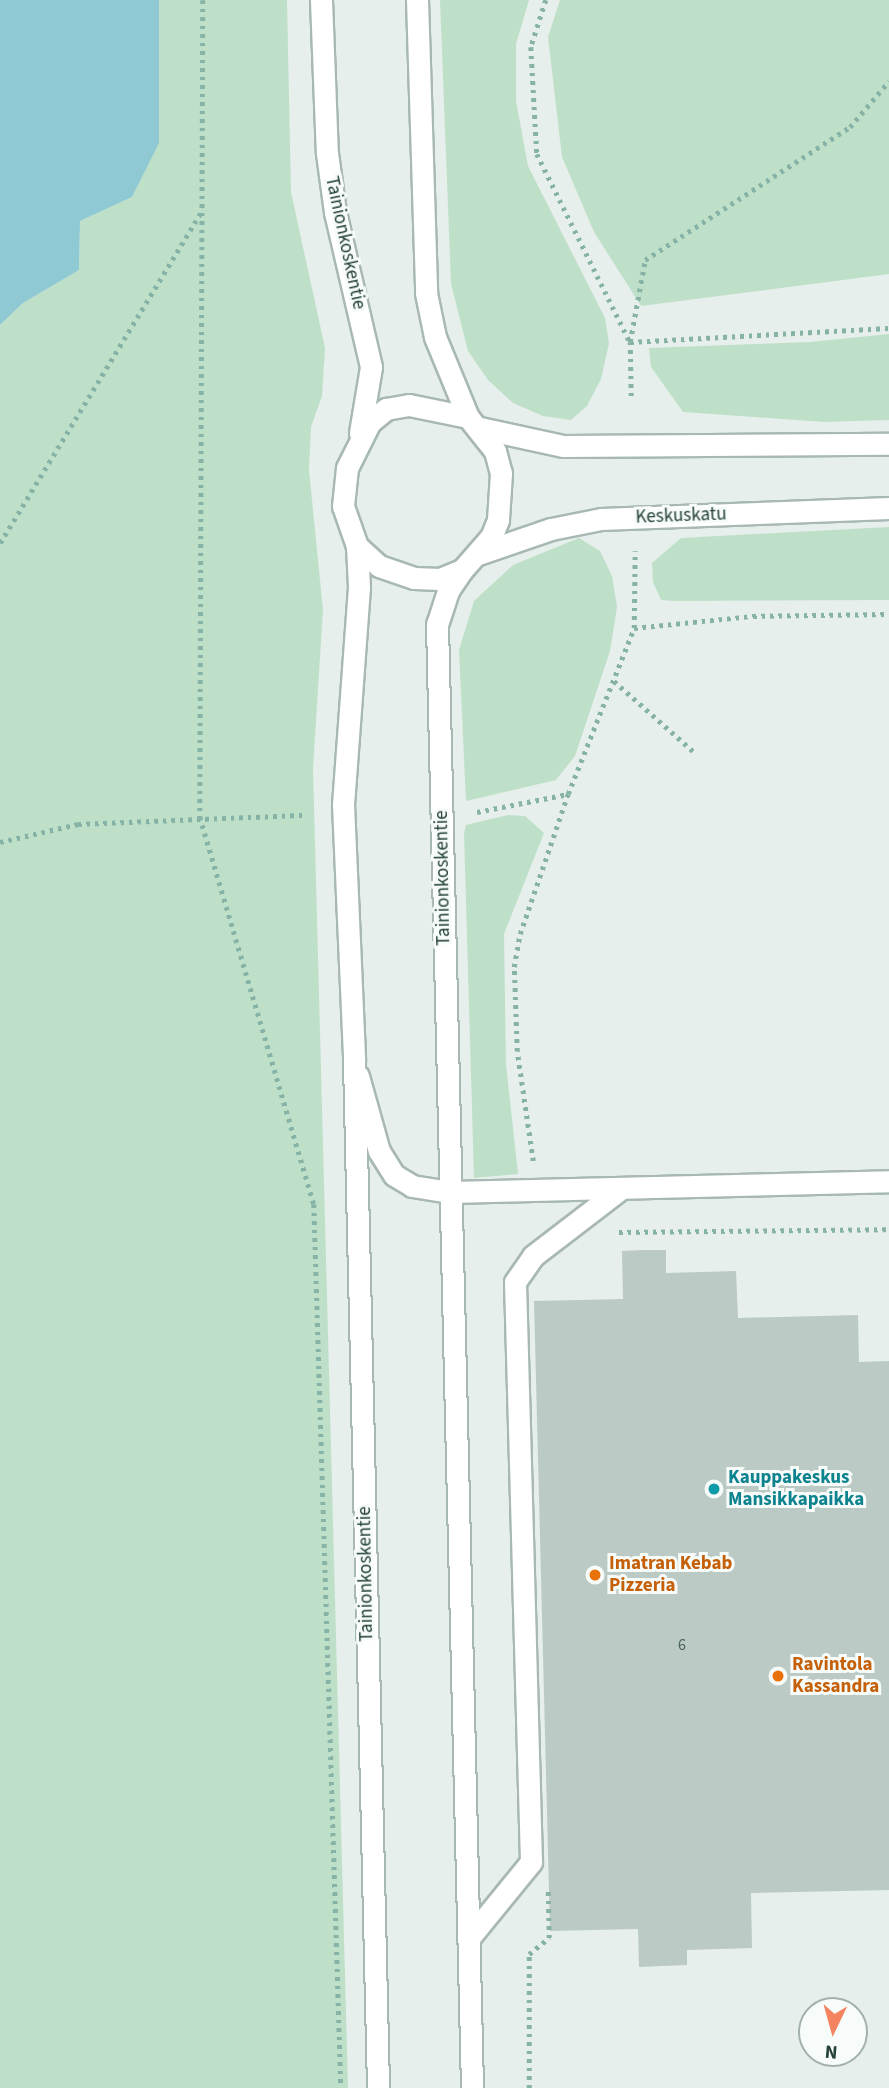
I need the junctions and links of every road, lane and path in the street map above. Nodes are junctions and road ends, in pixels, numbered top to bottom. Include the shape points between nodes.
1 (203, 0) edge
2 (321, 0) edge
3 (416, 0) edge
4 (546, 0) edge
5 (889, 81) edge
6 (203, 208) junction
7 (889, 328) edge
8 (630, 342) junction
9 (631, 396) dead end
10 (474, 422) junction
11 (357, 441) junction
12 (889, 444) edge
13 (889, 508) edge
14 (0, 543) edge
15 (357, 546) junction
16 (635, 551) dead end
17 (478, 554) junction
18 (462, 570) junction
19 (889, 614) edge
20 (634, 628) junction
21 (614, 681) junction
22 (694, 752) dead end
23 (568, 794) junction
24 (477, 812) dead end
25 (306, 814) dead end
26 (200, 817) junction
27 (0, 842) edge
28 (354, 1061) junction
29 (889, 1181) edge
30 (538, 1190) junction
31 (619, 1190) junction
32 (451, 1192) junction
33 (889, 1229) edge
34 (613, 1234) dead end
35 (468, 1938) junction
36 (549, 1938) dead end
37 (341, 2088) edge
38 (378, 2088) edge
39 (472, 2088) edge
40 (529, 2088) edge

1 - 6 path
2 - 11 main road, Tainionkoskentie via 327,153 335,212 371,367
3 - 10 main road via 426,293 435,337
4 - 8 path via 531,47 537,154
5 - 8 path via 850,127 645,260
6 - 14 path
6 - 26 path
7 - 8 path
8 - 9 path
10 - 11 main road via 409,405 386,409
10 - 12 main road via 563,446
10 - 17 main road via 495,451 501,500 498,520
11 - 15 main road via 347,468 343,506
13 - 17 main road, Keskuskatu via 601,519 551,529
15 - 18 main road via 379,566 414,578 440,579
15 - 28 main road, Tainionkoskentie via 358,600 343,804
16 - 20 path
17 - 18 main road
18 - 32 main road, Tainionkoskentie via 448,591 437,624
19 - 20 path via 753,616
20 - 21 path
21 - 22 path
21 - 23 path
23 - 24 path
23 - 30 path via 520,934 514,967 517,1051
25 - 26 path
26 - 27 path via 78,824
26 - 37 path via 314,1204
28 - 32 main road, Tainionkoskentie via 379,1152 394,1175 412,1185
28 - 38 main road, Tainionkoskentie
29 - 31 main road, Tainionkoskentie
30 - 31 main road, Tainionkoskentie
30 - 32 main road, Tainionkoskentie
31 - 35 main road via 533,1256 515,1282 531,1862
32 - 35 main road, Tainionkoskentie
33 - 34 path via 677,1229
35 - 39 main road, Tainionkoskentie
36 - 40 path via 529,1954

